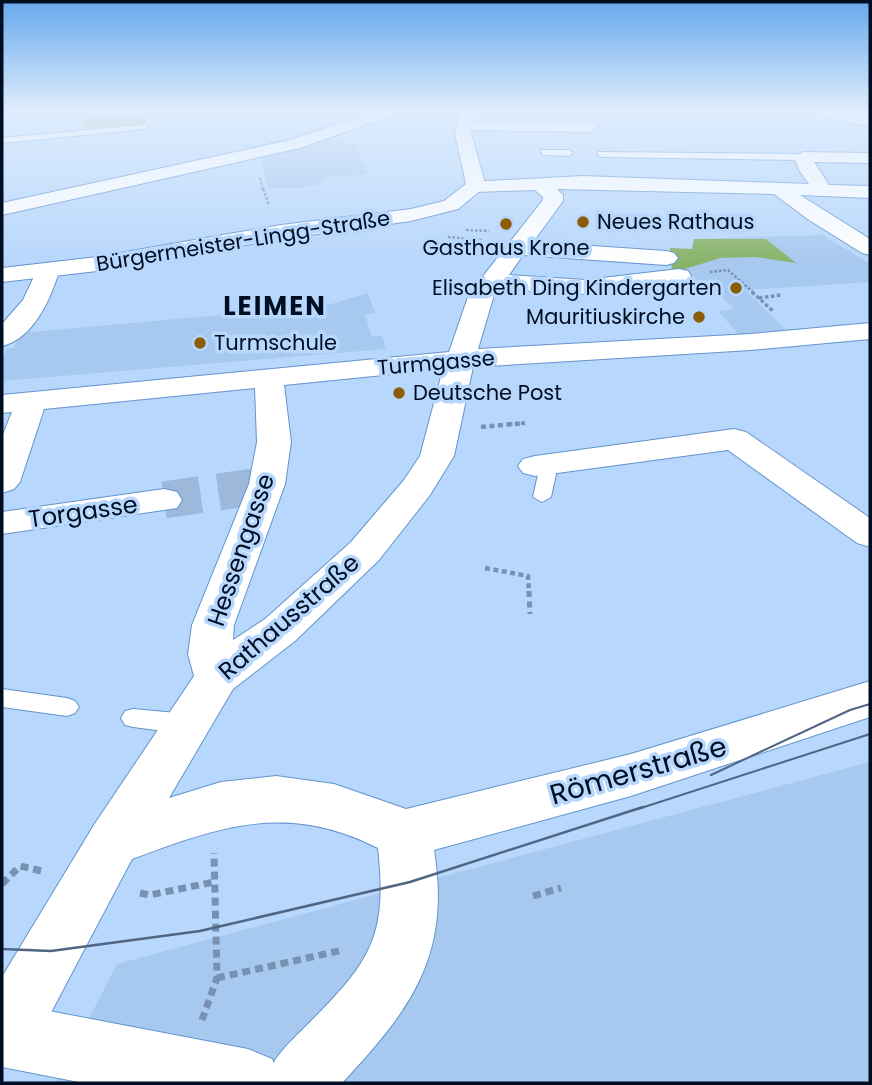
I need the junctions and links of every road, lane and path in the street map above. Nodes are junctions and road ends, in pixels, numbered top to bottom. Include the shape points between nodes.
1 (215, 162) edge
2 (472, 162) edge
3 (762, 162) edge
4 (831, 162) edge
5 (806, 164) junction
6 (258, 170) dead end
7 (870, 171) edge
8 (541, 185) junction
9 (476, 186) junction
10 (780, 190) junction
11 (824, 191) junction
12 (870, 192) edge
13 (265, 199) dead end
14 (2, 209) edge
15 (696, 220) dead end
16 (751, 220) dead end
17 (491, 227) dead end
18 (464, 230) dead end
19 (515, 248) junction
20 (870, 248) edge
21 (47, 271) junction
22 (2, 275) edge
23 (490, 281) junction
24 (781, 295) dead end
25 (758, 298) dead end
26 (870, 331) edge
27 (2, 338) edge
28 (461, 359) junction
29 (270, 380) junction
30 (16, 403) edge
31 (542, 476) dead end
32 (2, 482) edge
33 (164, 500) tunnel mouth
34 (2, 523) edge
35 (870, 534) edge
36 (485, 568) dead end
37 (530, 614) dead end
38 (217, 677) junction
39 (2, 698) edge
40 (870, 699) edge
41 (67, 707) dead end
42 (133, 718) dead end
43 (187, 724) junction
44 (215, 808) junction
45 (404, 834) junction
46 (101, 862) junction
47 (214, 882) junction
48 (561, 888) dead end
49 (533, 896) dead end
50 (406, 936) junction
51 (217, 978) junction
52 (2, 1036) edge
53 (183, 1072) junction
54 (248, 1083) edge
55 (297, 1083) edge

1 - 14 street
2 - 9 street
3 - 5 lane
4 - 5 street
5 - 7 street
5 - 11 street
6 - 13 path
8 - 9 street
8 - 10 street
8 - 19 street, Rathausstraße via 553,195 553,201
9 - 21 street, Bürgermeister-Lingg-Straße via 461,200 440,209 310,222
10 - 11 street
10 - 20 street
11 - 12 street
15 - 16 path
17 - 18 path via 490,232
19 - 23 street, Rathausstraße
19 - 23 street via 672,267 585,287
21 - 22 street, Bürgermeister-Lingg-Straße
21 - 27 street via 35,304
23 - 28 street, Rathausstraße
24 - 25 path
26 - 28 street, Turmgasse
28 - 29 street, Turmgasse
28 - 38 street, Rathausstraße via 438,456 398,512 365,551 280,630
29 - 30 street, Turmgasse
29 - 38 street, Hessengasse via 274,442 214,625 210,654
30 - 32 street
31 - 35 street via 734,439
33 - 34 street, Torgasse
36 - 37 path via 528,576
38 - 43 street, Rathausstraße
39 - 41 lane
40 - 45 street, Römerstraße via 631,775
42 - 43 lane
43 - 46 street, Rathausstraße
44 - 45 street via 259,798 313,802 374,819
44 - 46 street
44 - 47 path
45 - 50 street via 410,911
46 - 47 path via 150,895
46 - 52 street, Rathausstraße
47 - 51 path
48 - 49 path
50 - 51 path
50 - 55 street via 385,985
51 - 53 path
52 - 53 street
53 - 54 street

